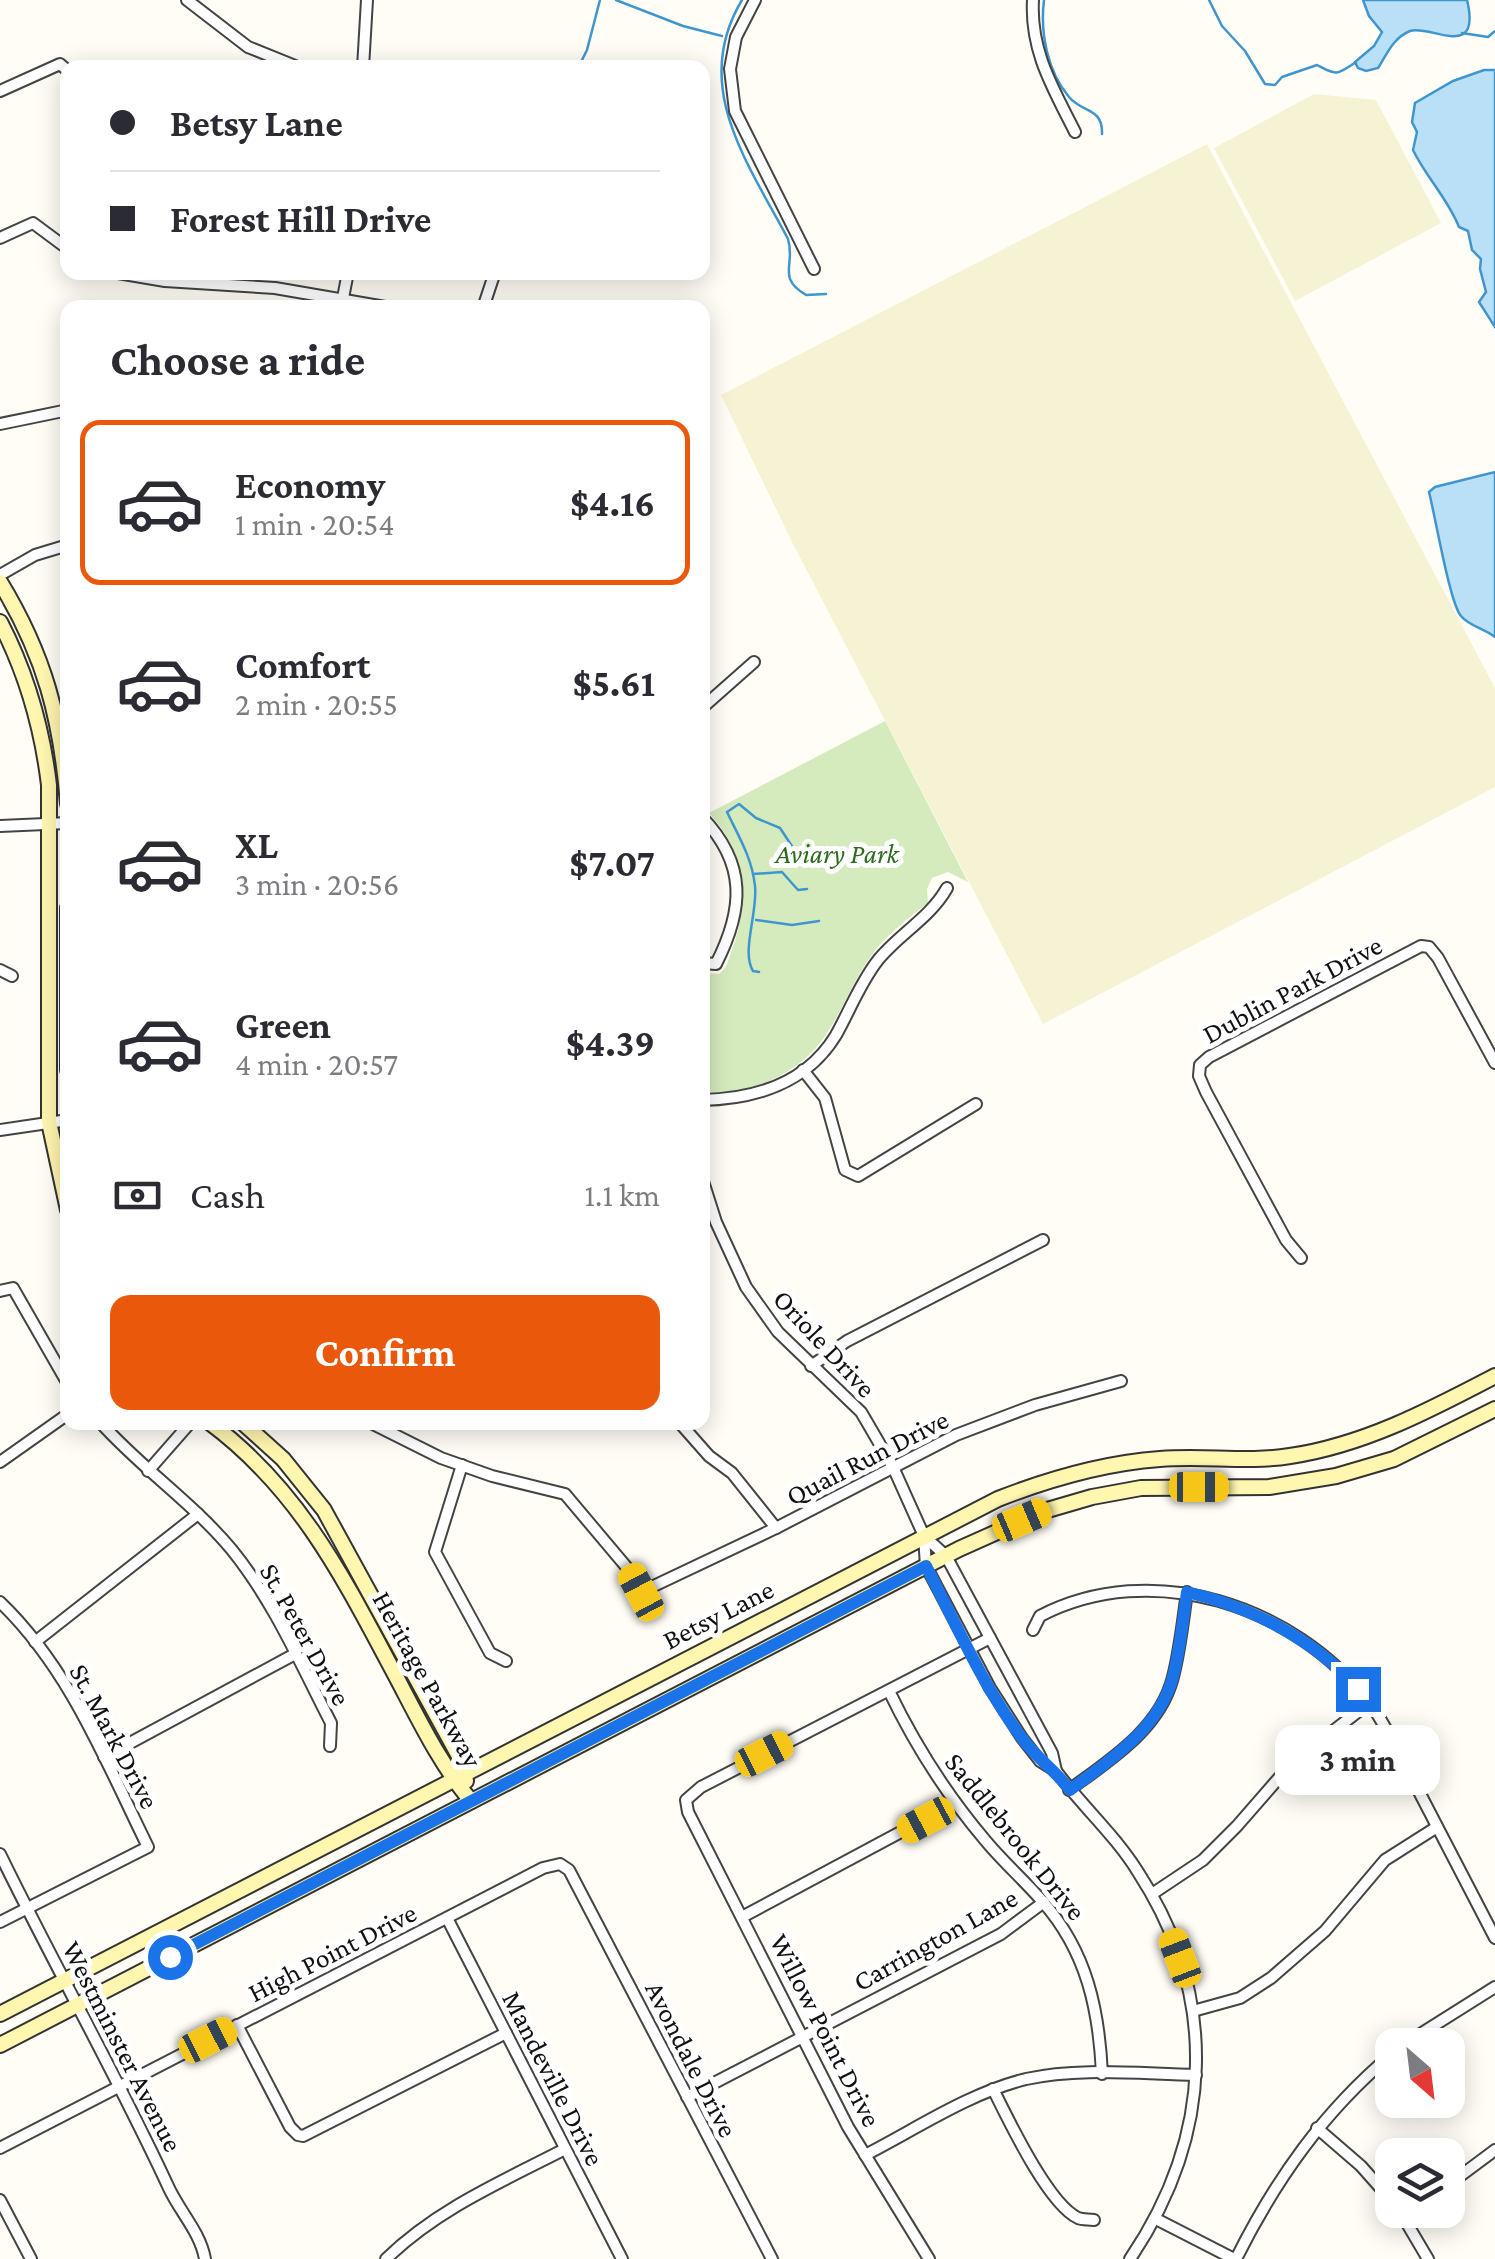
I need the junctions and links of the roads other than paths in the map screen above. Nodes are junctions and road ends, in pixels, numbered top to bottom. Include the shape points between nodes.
1 (187, 0) edge
2 (367, 0) edge
3 (755, 0) edge
4 (1033, 0) edge
5 (280, 60) edge
6 (363, 60) edge
7 (60, 68) edge
8 (0, 91) edge
9 (1075, 132) dead end
10 (0, 238) edge
11 (60, 243) edge
12 (814, 269) dead end
13 (233, 280) edge
14 (346, 280) edge
15 (343, 298) junction
16 (353, 300) edge
17 (60, 412) edge
18 (0, 424) edge
19 (60, 547) edge
20 (0, 578) edge
21 (0, 622) edge
22 (754, 662) dead end
23 (710, 701) edge
24 (60, 730) edge
25 (50, 823) junction
26 (60, 823) edge
27 (710, 825) edge
28 (0, 826) edge
29 (946, 888) dead end
30 (710, 964) edge
31 (0, 970) edge
32 (12, 976) dead end
33 (1495, 1063) edge
34 (804, 1070) junction
35 (710, 1099) edge
36 (976, 1104) dead end
37 (60, 1121) edge
38 (48, 1122) junction
39 (0, 1130) edge
40 (60, 1175) edge
41 (710, 1203) edge
42 (716, 1222) junction
43 (710, 1224) edge
44 (1042, 1240) dead end
45 (1301, 1258) dead end
46 (0, 1290) edge
47 (810, 1366) junction
48 (60, 1370) edge
49 (1495, 1376) edge
50 (1121, 1382) dead end
51 (1495, 1409) edge
52 (60, 1420) edge
53 (108, 1430) edge
54 (184, 1430) edge
55 (218, 1430) edge
56 (251, 1430) edge
57 (382, 1430) edge
58 (686, 1430) edge
59 (0, 1462) edge
60 (462, 1465) junction
61 (894, 1467) junction
62 (148, 1471) junction
63 (198, 1514) junction
64 (776, 1528) junction
65 (924, 1536) junction
66 (946, 1556) junction
67 (926, 1566) junction
68 (1187, 1592) junction
69 (0, 1602) edge
70 (1033, 1630) dead end
71 (990, 1638) junction
72 (35, 1642) junction
73 (969, 1649) junction
74 (295, 1654) junction
75 (506, 1660) dead end
76 (889, 1691) junction
77 (1370, 1703) junction
78 (330, 1746) dead end
79 (104, 1757) junction
80 (1056, 1771) junction
81 (458, 1776) junction
82 (1070, 1790) junction
83 (471, 1801) junction
84 (955, 1803) junction
85 (1437, 1827) junction
86 (0, 1854) edge
87 (285, 1866) junction
88 (573, 1878) joint
89 (298, 1890) junction
90 (1152, 1894) junction
91 (1044, 1902) junction
92 (26, 1908) junction
93 (742, 1917) junction
94 (447, 1918) junction
95 (0, 1922) edge
96 (1495, 1938) edge
97 (66, 1980) junction
98 (1495, 1987) edge
99 (79, 2004) junction
100 (1193, 2011) junction
101 (0, 2014) edge
102 (237, 2026) junction
103 (1430, 2028) edge
104 (506, 2033) junction
105 (804, 2036) junction
106 (0, 2045) edge
107 (1375, 2069) edge
108 (1102, 2074) junction
109 (1196, 2076) junction
110 (121, 2085) junction
111 (993, 2090) junction
112 (686, 2096) junction
113 (1317, 2128) junction
114 (0, 2148) edge
115 (565, 2148) junction
116 (1495, 2150) edge
117 (864, 2155) junction
118 (1465, 2172) edge
119 (1375, 2182) edge
120 (0, 2200) edge
121 (1156, 2219) junction
122 (1094, 2220) dead end
123 (1413, 2228) edge
124 (31, 2259) edge
125 (205, 2259) edge
126 (386, 2259) edge
127 (622, 2259) edge
128 (772, 2259) edge
129 (929, 2259) edge
130 (1130, 2259) edge
131 (1235, 2259) edge
132 (1428, 2259) edge

1 - 5 street via 248,47
2 - 6 street
3 - 12 street via 730,69 735,111
4 - 9 street via 1039,61
7 - 8 street
10 - 11 street via 33,223
13 - 15 street
14 - 15 street
15 - 16 street
17 - 18 street
19 - 20 street via 35,554
20 - 24 main road via 52,692
21 - 25 main road via 20,660 44,742
22 - 23 street
25 - 26 street
25 - 28 street
25 - 38 main road
27 - 30 street via 731,858 738,893 732,932 716,964
29 - 34 street via 934,908 878,960 831,1042
31 - 32 street
33 - 45 street, Dublin Park Drive via 1438,958 1421,946 1200,1065 1206,1092
34 - 35 street via 757,1094
34 - 36 street via 826,1098 850,1175
37 - 38 street
38 - 39 street
38 - 40 main road
41 - 42 street, Oriole Drive
42 - 43 street
42 - 47 street, Oriole Drive via 757,1304
44 - 47 street via 846,1340
46 - 48 street via 13,1288
47 - 61 street, Oriole Drive via 861,1412
49 - 65 main road, Betsy Lane via 1419,1416 1330,1449 1286,1457 1160,1459 1065,1476 998,1499
50 - 61 street, Quail Run Drive via 1034,1405
51 - 66 main road, Betsy Lane via 1394,1458 1336,1476 1269,1487 1141,1488 1092,1497 1044,1511
52 - 59 street
53 - 62 street, St. Peter Drive
54 - 62 street
55 - 81 main road, Heritage Parkway via 271,1476 323,1542
56 - 81 main road, Heritage Parkway via 283,1458 332,1523 461,1760
57 - 60 street
58 - 64 street
60 - 64 street, Quail Run Drive via 565,1494 641,1592
60 - 75 street via 435,1552 490,1653
61 - 64 street, Quail Run Drive
61 - 65 street, Oriole Drive
62 - 63 street, St. Peter Drive
63 - 72 street
63 - 74 street, St. Peter Drive via 264,1596
65 - 66 street, Oriole Drive
65 - 67 street, Oriole Drive
65 - 81 main road, Betsy Lane
66 - 67 main road, Betsy Lane
66 - 71 street, Oriole Drive
67 - 73 street, Oriole Drive
67 - 83 main road, Betsy Lane
68 - 70 street via 1090,1598 1040,1616
68 - 77 street via 1279,1627
68 - 82 street via 1172,1680 1153,1719
69 - 72 street, St. Mark Drive
71 - 73 street
71 - 80 street, Oriole Drive
72 - 79 street, St. Mark Drive
73 - 76 street
73 - 80 street, Oriole Drive via 1022,1738
74 - 78 street, St. Peter Drive via 331,1723
74 - 79 street
76 - 84 street, Saddlebrook Drive
76 - 93 street, Willow Point Drive via 686,1800
77 - 85 street
77 - 90 street via 1291,1764 1216,1849
79 - 92 street, St. Mark Drive via 148,1847
80 - 82 street, Oriole Drive
81 - 83 main road, Heritage Parkway
81 - 87 main road, Betsy Lane
82 - 90 street, Oriole Drive
83 - 89 main road, Betsy Lane
84 - 91 street, Saddlebrook Drive
84 - 93 street
85 - 96 street
85 - 100 street via 1385,1860 1287,1966 1240,1998
86 - 92 street, Westminster Avenue
87 - 89 main road
87 - 97 main road, Betsy Lane
88 - 94 street, High Point Drive via 565,1866 552,1864
88 - 112 street, Avondale Drive
89 - 99 main road, Betsy Lane
90 - 100 street, Oriole Drive via 1180,1958
91 - 105 street, Carrington Lane via 1012,1928
91 - 108 street, Saddlebrook Drive via 1075,1948 1092,1990
92 - 95 street
92 - 97 street, Westminster Avenue
93 - 105 street, Willow Point Drive
94 - 102 street, High Point Drive
94 - 104 street, Mandeville Drive
97 - 99 street, Westminster Avenue
97 - 101 main road, Betsy Lane
98 - 103 street
99 - 106 main road, Betsy Lane
99 - 110 street, Westminster Avenue
100 - 109 street, Oriole Drive
102 - 104 street via 298,2135
102 - 110 street, High Point Drive
104 - 115 street, Mandeville Drive
105 - 112 street, Carrington Lane
105 - 117 street, Willow Point Drive
107 - 113 street
108 - 109 street
108 - 111 street via 1049,2075
109 - 121 street, Oriole Drive via 1184,2148
110 - 114 street, High Point Drive
110 - 125 street, Westminster Avenue
111 - 117 street
111 - 122 street via 1053,2194 1077,2218
112 - 128 street, Avondale Drive
113 - 119 street
113 - 131 street
115 - 126 street via 456,2206
115 - 127 street, Mandeville Drive
116 - 118 street
117 - 129 street, Willow Point Drive
120 - 124 street
121 - 130 street, Oriole Drive
121 - 131 street
123 - 132 street

